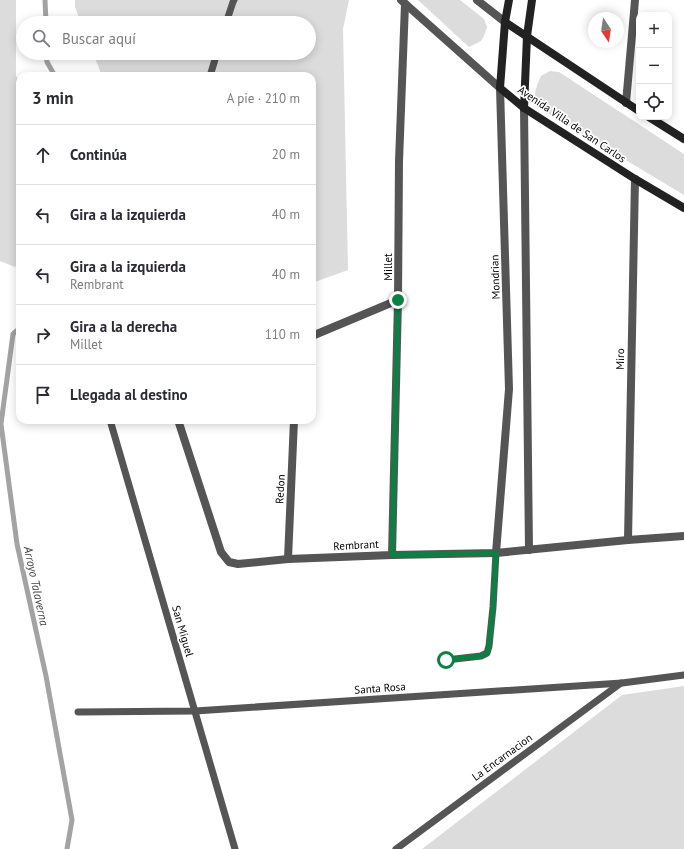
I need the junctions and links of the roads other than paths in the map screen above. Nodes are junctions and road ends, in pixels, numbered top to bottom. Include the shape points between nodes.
1 (234, 0) edge
2 (477, 0) edge
3 (509, 0) edge
4 (532, 0) edge
5 (635, 0) edge
6 (403, 2) edge
7 (228, 16) edge
8 (505, 22) junction
9 (527, 36) junction
10 (215, 60) edge
11 (211, 72) edge
12 (500, 88) junction
13 (626, 102) junction
14 (524, 108) junction
15 (636, 109) edge
16 (654, 120) edge
17 (684, 139) edge
18 (635, 179) junction
19 (684, 208) edge
20 (398, 300) junction
21 (316, 334) edge
22 (111, 424) edge
23 (179, 424) edge
24 (294, 424) edge
25 (684, 536) edge
26 (628, 540) junction
27 (529, 550) junction
28 (496, 553) junction
29 (392, 555) junction
30 (288, 559) junction
31 (446, 660) dead end
32 (684, 675) edge
33 (622, 683) junction
34 (195, 711) junction
35 (78, 712) dead end
36 (235, 849) edge
37 (396, 849) edge

1 - 7 lane
2 - 8 street
3 - 8 street, Mondrian
4 - 9 street
5 - 13 street
6 - 12 street, Avenida Villa de San Carlos
6 - 20 street, Millet
8 - 9 street
8 - 12 street, Mondrian
9 - 13 street
9 - 14 street
10 - 11 lane
12 - 14 street, Avenida Villa de San Carlos
12 - 28 street, Mondrian via 509,389
13 - 15 street
14 - 18 street, Avenida Villa de San Carlos
14 - 27 street
16 - 17 street
18 - 19 street, Avenida Villa de San Carlos
18 - 26 street, Miro
20 - 21 street
20 - 29 street, Millet
22 - 34 lane, San Miguel
23 - 30 street, Rembrant via 221,552 226,559 238,564
24 - 30 street, Redon
25 - 26 street, Rembrant
26 - 27 street, Rembrant
27 - 28 street, Rembrant
28 - 29 street, Rembrant
28 - 31 lane via 487,653
29 - 30 street, Rembrant
32 - 33 lane, Santa Rosa
33 - 34 lane, Santa Rosa
33 - 37 lane, La Encarnacion
34 - 35 lane, Santa Rosa
34 - 36 lane, San Miguel

